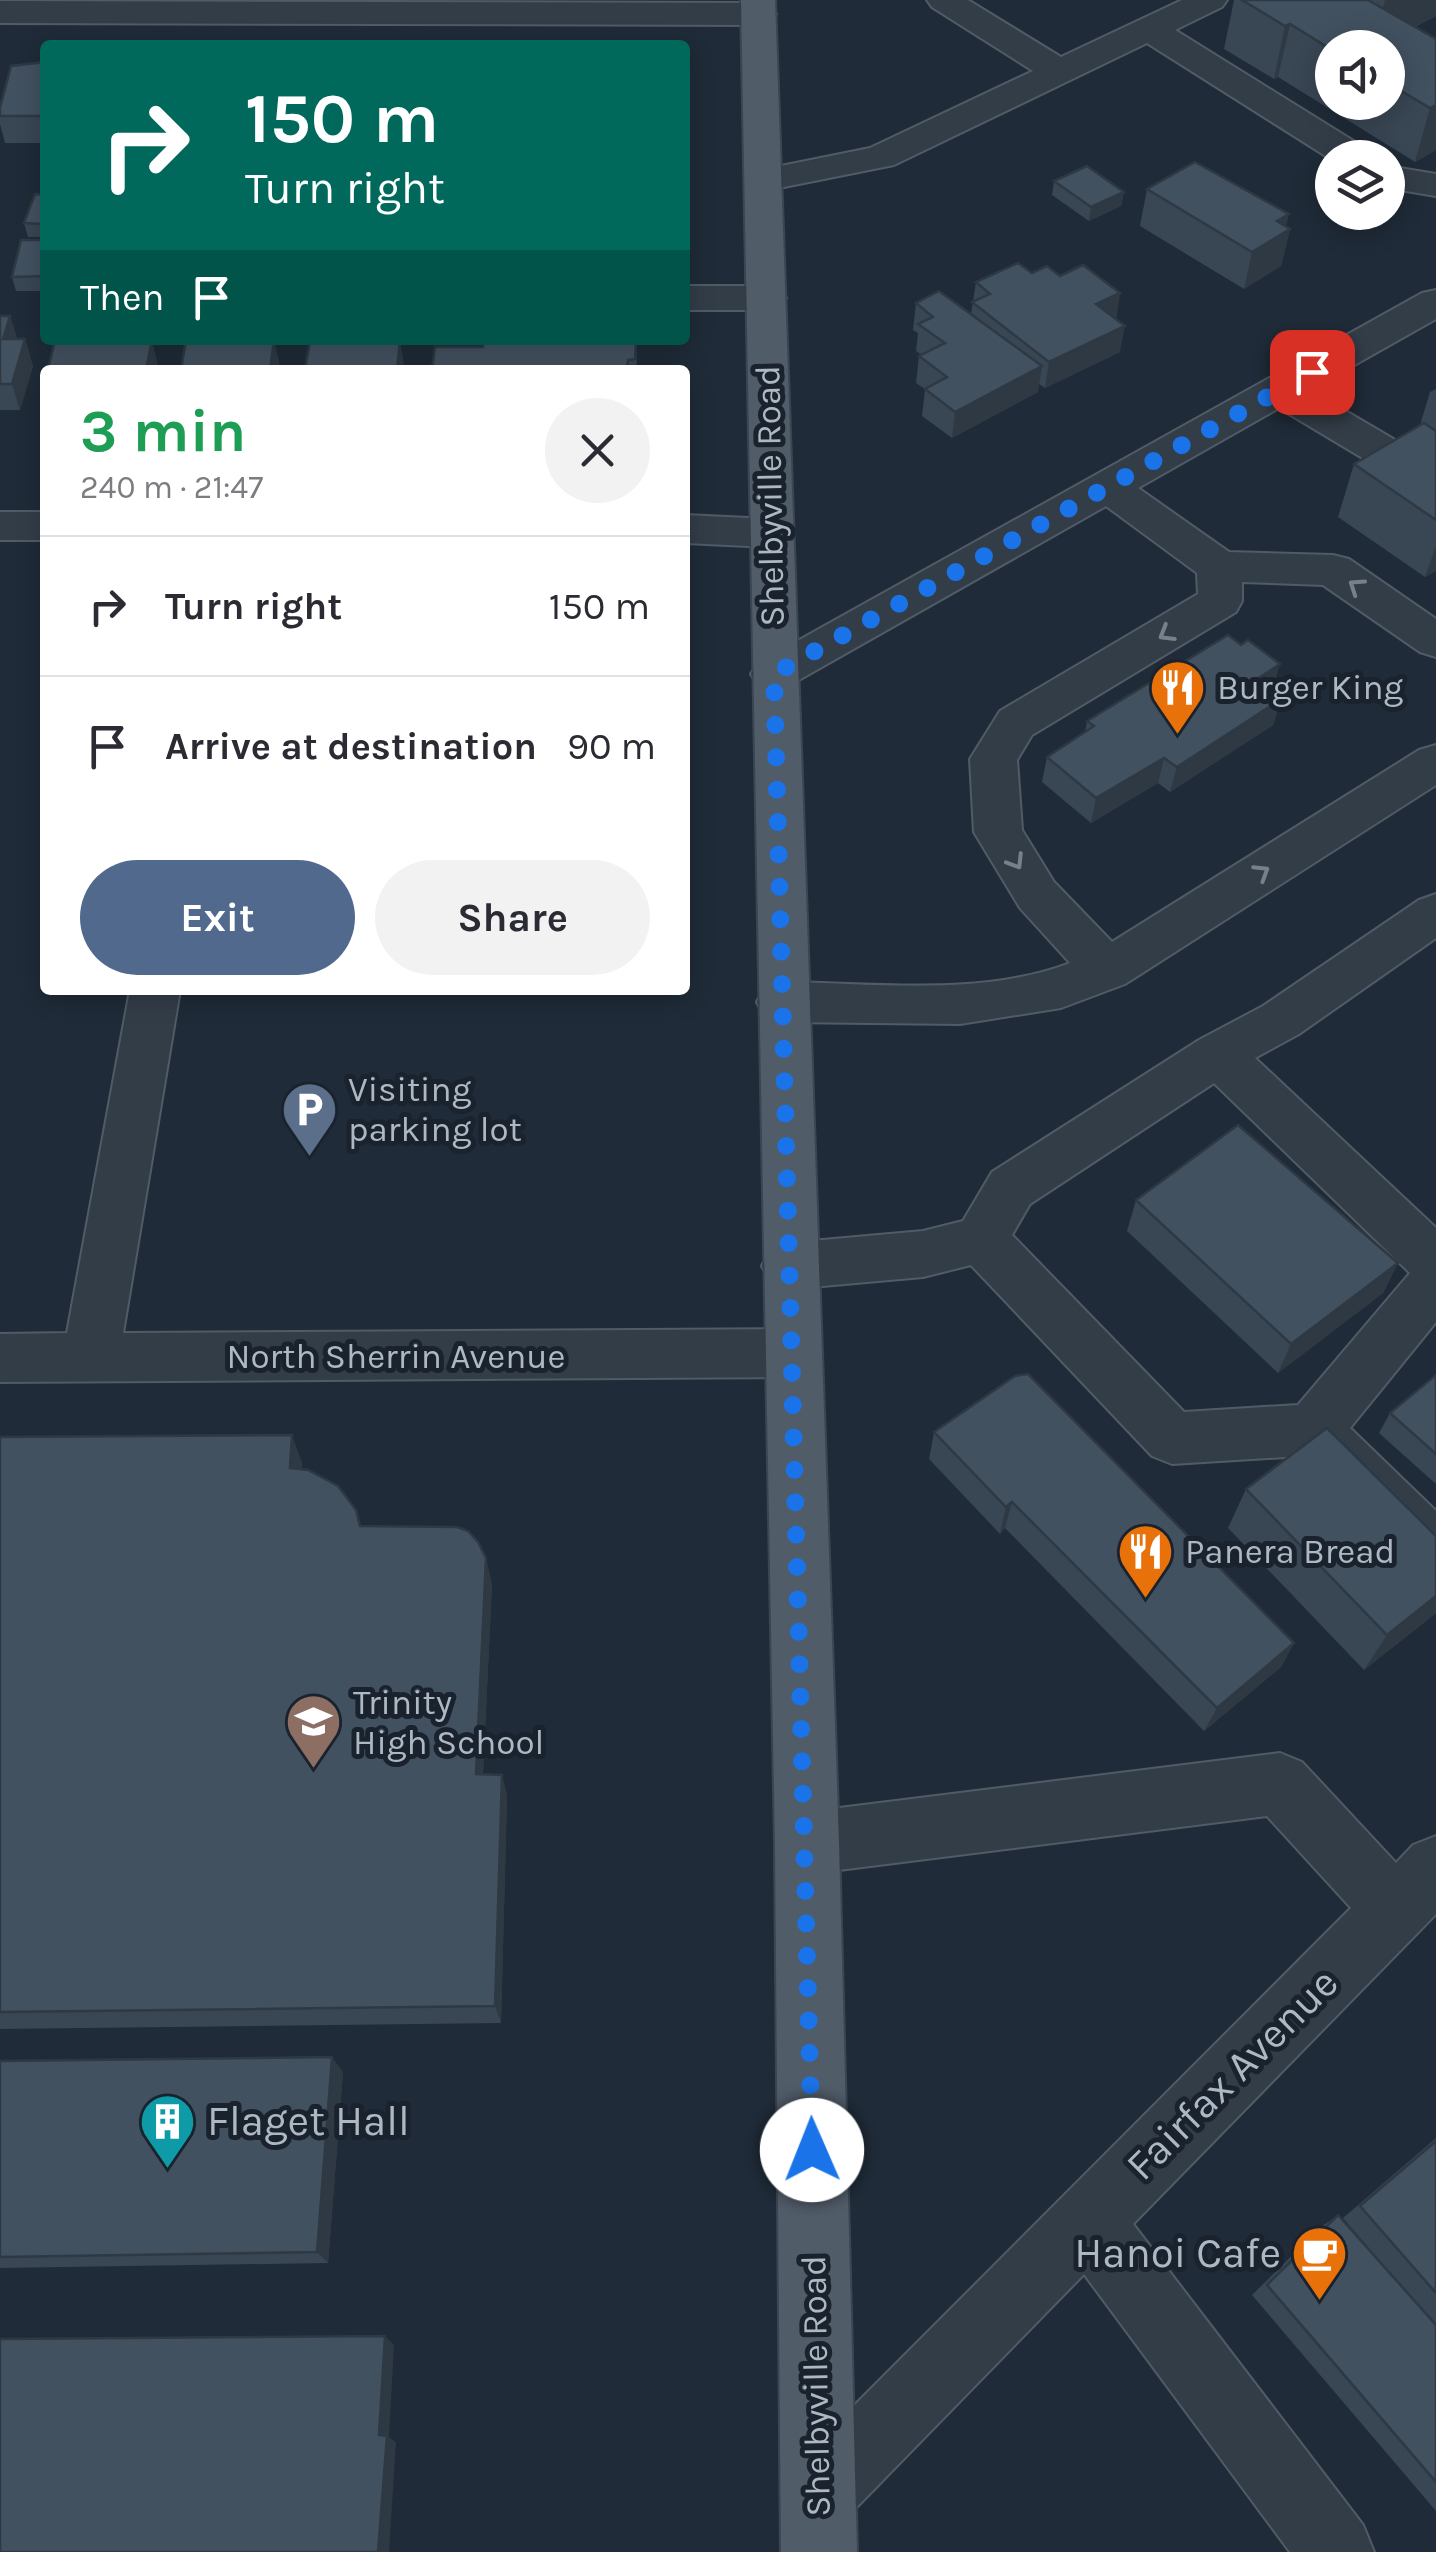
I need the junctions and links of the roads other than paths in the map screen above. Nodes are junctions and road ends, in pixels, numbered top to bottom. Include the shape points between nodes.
1 (944, 0) edge
2 (1210, 0) edge
3 (758, 7) edge
4 (0, 12) edge
5 (434, 28) edge
6 (1148, 29) junction
7 (1060, 72) junction
8 (1326, 140) edge
9 (764, 180) junction
10 (1405, 180) edge
11 (1436, 186) edge
12 (690, 298) edge
13 (766, 298) junction
14 (1436, 303) edge
15 (1280, 390) junction
16 (1436, 484) edge
17 (1108, 487) junction
18 (0, 526) edge
19 (40, 526) edge
20 (690, 529) edge
21 (772, 533) junction
22 (1220, 567) junction
23 (1436, 641) edge
24 (774, 674) junction
25 (1436, 762) edge
26 (1436, 914) edge
27 (1107, 970) junction
28 (154, 995) edge
29 (782, 1002) junction
30 (1216, 1054) junction
31 (981, 1239) junction
32 (1436, 1264) edge
33 (789, 1266) junction
34 (1436, 1282) edge
35 (792, 1353) junction
36 (0, 1358) edge
37 (91, 1358) junction
38 (1313, 1430) junction
39 (1436, 1550) edge
40 (807, 1843) junction
41 (1415, 1889) edge
42 (1087, 2220) junction
43 (818, 2523) edge
44 (1336, 2552) edge

1 - 7 street
2 - 6 street
3 - 5 street
3 - 9 main road, Shelbyville Road
4 - 5 street
6 - 7 street
6 - 8 street
7 - 9 street via 881,157
9 - 13 main road, Shelbyville Road
10 - 11 street
12 - 13 street
13 - 21 main road, Shelbyville Road
14 - 15 street
15 - 16 street
15 - 17 street
17 - 22 street
17 - 24 street
18 - 19 street
20 - 21 street
21 - 24 main road, Shelbyville Road
23 -> 22 street via 1332,570
22 -> 27 street via 1220,601 1016,723 993,759 998,832 1037,895
24 - 29 main road, Shelbyville Road
27 -> 25 street
26 - 30 street via 1282,1020
27 - 29 street via 1043,994 960,1004
28 - 37 street
29 - 33 main road, Shelbyville Road
30 - 31 street via 1011,1188
30 - 32 street
31 - 33 street via 923,1254
31 - 38 street via 1172,1438
33 - 35 main road, Shelbyville Road
34 - 38 street
35 - 37 street, North Sherrin Avenue
35 - 40 main road, Shelbyville Road
36 - 37 street, North Sherrin Avenue
38 - 39 street
40 - 41 street via 1280,1784
40 - 43 main road, Shelbyville Road
41 - 42 street, Fairfax Avenue
42 - 43 street, Fairfax Avenue
42 - 44 street

